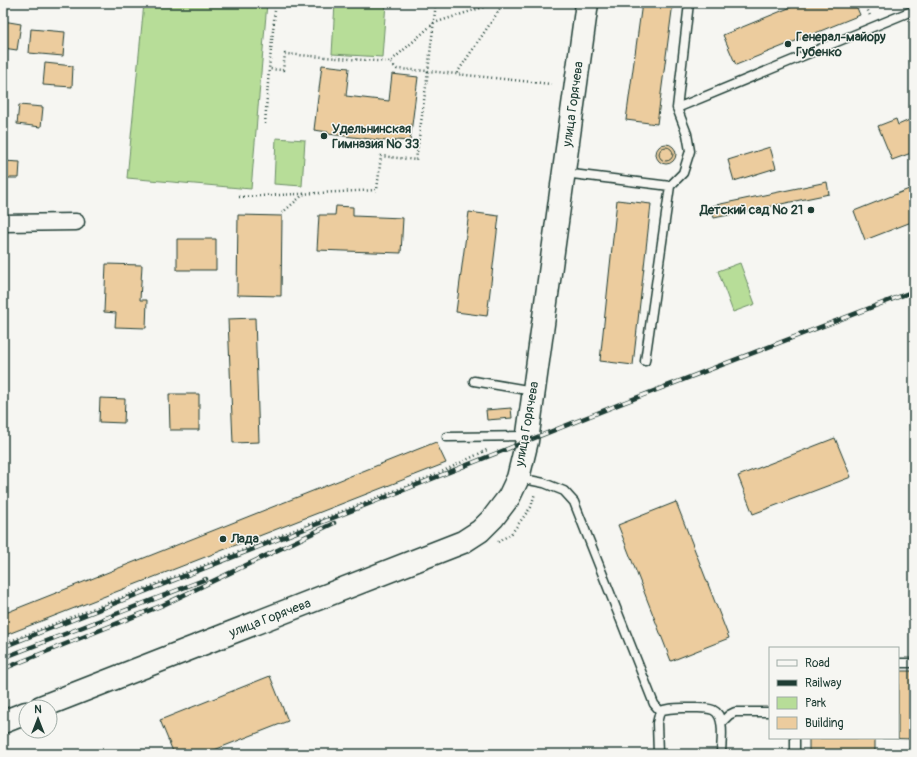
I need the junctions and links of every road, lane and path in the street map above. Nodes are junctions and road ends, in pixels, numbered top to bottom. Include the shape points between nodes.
1 (436, 3) edge
2 (496, 3) edge
3 (504, 3) edge
4 (587, 3) edge
5 (688, 3) edge
6 (914, 10) edge
7 (275, 11) dead end
8 (434, 23) junction
9 (390, 62) junction
10 (269, 69) junction
11 (428, 71) junction
12 (457, 73) junction
13 (551, 84) dead end
14 (677, 108) junction
15 (265, 124) dead end
16 (564, 173) junction
17 (670, 186) junction
18 (305, 194) junction
19 (239, 198) dead end
20 (282, 213) dead end
21 (76, 222) dead end
22 (3, 223) edge
23 (645, 361) dead end
24 (474, 381) dead end
25 (534, 391) junction
26 (527, 436) junction
27 (447, 437) dead end
28 (490, 449) dead end
29 (518, 478) junction
30 (3, 644) edge
31 (899, 663) edge
32 (914, 663) edge
33 (58, 700) edge
34 (660, 711) junction
35 (769, 712) edge
36 (18, 716) edge
37 (3, 722) edge
38 (722, 722) junction
39 (795, 739) edge
40 (658, 754) edge
41 (721, 754) edge
42 (795, 754) edge

1 - 8 path
2 - 8 path
3 - 12 path
4 - 16 main road, улица Горячева
5 - 14 lane
6 - 14 lane
7 - 10 path
8 - 9 path
8 - 11 path
9 - 10 path via 285,54 283,70
9 - 11 path via 398,69
10 - 15 path
11 - 12 path
11 - 18 path via 416,160 382,156 377,190
12 - 13 path
14 - 17 lane via 687,134 690,151 683,173
16 - 17 lane
16 - 25 main road, улица Горячева
17 - 23 lane
18 - 19 path
18 - 20 path
21 - 22 street
24 - 25 lane
25 - 26 main road, улица Горячева
26 - 27 lane
26 - 29 main road, улица Горячева
28 - 30 path via 436,475
29 - 33 main road, улица Горячева via 509,497 493,518 464,542
29 - 34 lane via 544,483 564,491 574,502 654,704
31 - 32 lane
34 - 38 lane via 668,708 705,708 718,714
34 - 40 lane via 657,723
35 - 38 lane via 735,712
36 - 37 main road
38 - 41 lane
39 - 42 lane

